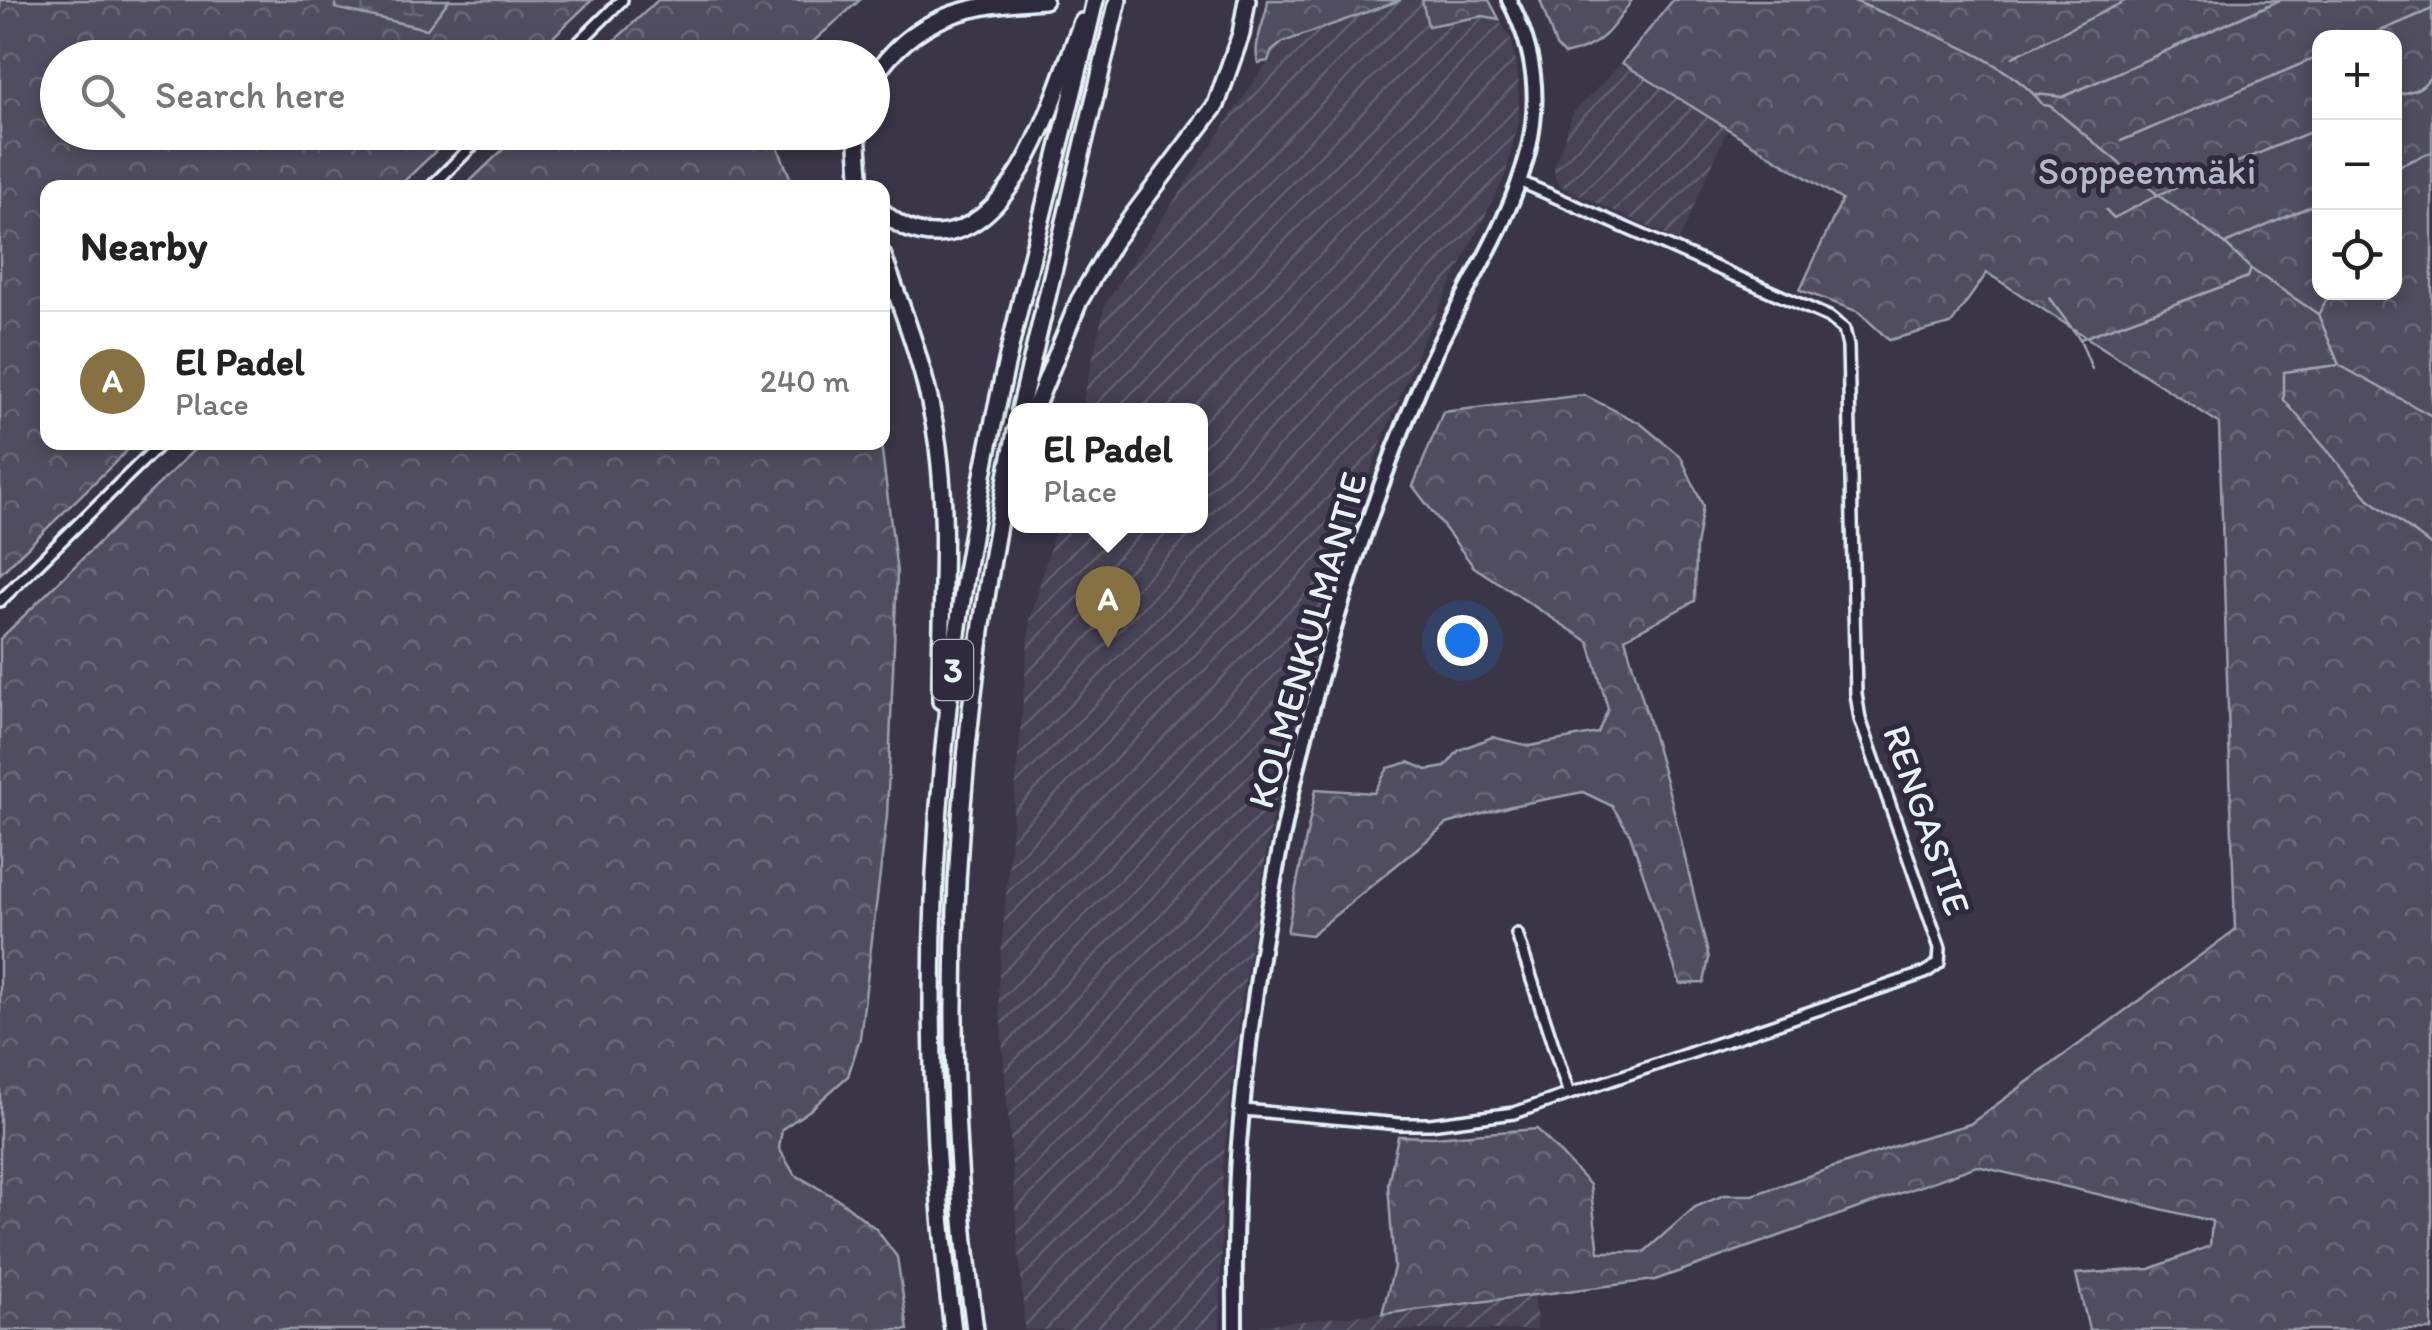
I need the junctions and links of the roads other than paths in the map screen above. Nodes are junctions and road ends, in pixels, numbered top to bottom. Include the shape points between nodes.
1 (622, 0) edge
2 (1044, 0) edge
3 (1093, 0) edge
4 (1118, 0) edge
5 (1247, 0) edge
6 (1510, 0) edge
7 (1086, 23) junction
8 (581, 40) edge
9 (890, 56) edge
10 (468, 150) edge
11 (859, 150) edge
12 (438, 180) edge
13 (861, 180) edge
14 (1521, 182) junction
15 (890, 218) edge
16 (890, 276) edge
17 (1022, 403) edge
18 (1037, 403) edge
19 (154, 450) edge
20 (1008, 469) edge
21 (1008, 484) edge
22 (1000, 506) junction
23 (0, 601) edge
24 (942, 746) junction
25 (1518, 934) dead end
26 (1569, 1094) junction
27 (1243, 1110) junction
28 (953, 1330) edge
29 (975, 1330) edge
30 (1235, 1330) edge

1 - 8 street
2 - 9 highway via 977,6 930,23
3 - 7 highway, 3
4 - 17 highway
5 - 18 highway via 1216,105 1113,242 1079,301
6 - 14 street, KOLMENKULMANTIE via 1526,36 1534,89 1534,126
7 - 15 highway via 1026,158 996,207 972,226 933,234
7 - 24 highway, 3 via 980,488
10 - 12 street
11 - 13 highway
14 - 26 street, RENGASTIE via 1844,329 1858,706 1940,948 1939,963 1925,973
14 - 27 street, KOLMENKULMANTIE via 1422,380 1335,627 1276,867
16 - 24 highway via 922,363 938,446
19 - 23 street
20 - 22 highway, 3
21 - 22 highway
22 - 29 highway, 3 via 976,656 956,882 956,1114
24 - 28 highway, 3 via 930,1001
25 - 26 street
26 - 27 street, RENGASTIE via 1514,1113 1430,1124
27 - 30 street, KOLMENKULMANTIE

